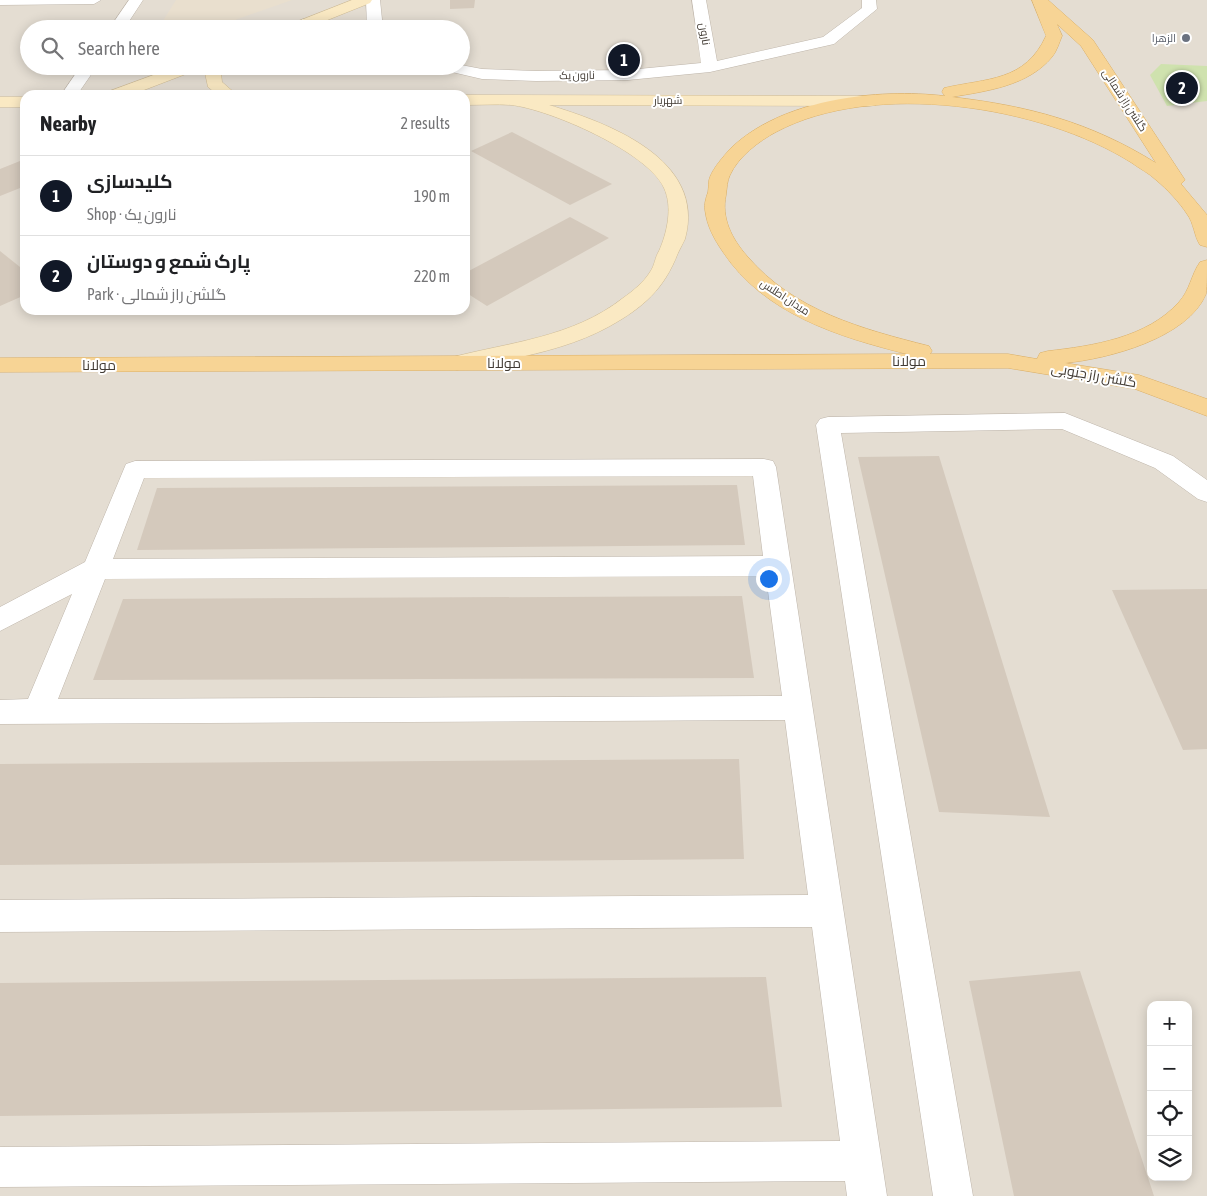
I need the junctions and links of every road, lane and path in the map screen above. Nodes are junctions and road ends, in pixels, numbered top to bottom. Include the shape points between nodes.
1 (94, 0) edge
2 (136, 0) edge
3 (365, 0) edge
4 (373, 0) edge
5 (700, 0) edge
6 (869, 0) edge
7 (1039, 0) edge
8 (0, 1) edge
9 (122, 20) edge
10 (313, 20) edge
11 (374, 20) edge
12 (710, 67) junction
13 (470, 71) edge
14 (83, 75) edge
15 (169, 75) edge
16 (214, 75) edge
17 (72, 90) edge
18 (129, 90) edge
19 (222, 90) edge
20 (915, 98) junction
21 (470, 100) edge
22 (512, 100) junction
23 (872, 101) junction
24 (0, 102) edge
25 (20, 102) edge
26 (1204, 218) edge
27 (1207, 241) edge
28 (1207, 266) edge
29 (1008, 361) junction
30 (457, 363) junction
31 (0, 365) edge
32 (1207, 408) edge
33 (1207, 493) edge
34 (778, 566) junction
35 (95, 569) junction
36 (0, 620) edge
37 (799, 708) junction
38 (0, 712) edge
39 (38, 712) junction
40 (827, 911) junction
41 (0, 916) edge
42 (0, 1167) edge
43 (865, 1179) edge
44 (953, 1196) edge

1 - 8 street
2 - 9 street
3 - 10 main road
4 - 11 street
5 - 12 street, نارون
6 - 12 street, نارون یک via 870,9 828,41
7 - 20 main road via 1054,36 1046,53 1029,69 1005,80 974,88
7 - 26 main road, گلشن راز شمالی via 1088,43
12 - 13 street, نارون یک via 628,75 536,76
14 - 17 street
15 - 18 main road
16 - 19 main road via 214,84
20 - 23 main road, میدان اطلس
20 - 26 main road, میدان اطلس via 971,102 1027,112 1080,129 1129,152 1168,180
21 - 22 main road, شهریار
22 - 23 main road, شهریار
22 - 30 main road via 538,106 598,129 658,167 674,188 677,212 675,240 658,276 622,309 600,322 570,337 536,347
23 - 29 main road, میدان اطلس via 813,111 771,127 739,149 719,177 714,209 726,243 755,278 801,310 862,336 934,354
24 - 25 main road
26 - 27 main road, میدان اطلس
28 - 29 main road, میدان اطلس via 1205,282 1180,314 1138,339 1078,356
29 - 30 main road, مولانا
29 - 32 main road, گلشن راز جنوبی via 1139,382
30 - 31 main road, مولانا
33 - 44 street via 1164,462 1065,421 828,425
34 - 35 street
34 - 35 street via 764,467 155,469 135,470
34 - 37 street
35 - 36 street
35 - 39 street
37 - 39 street
37 - 40 street
38 - 39 street
40 - 41 street
40 - 43 street
42 - 43 street

